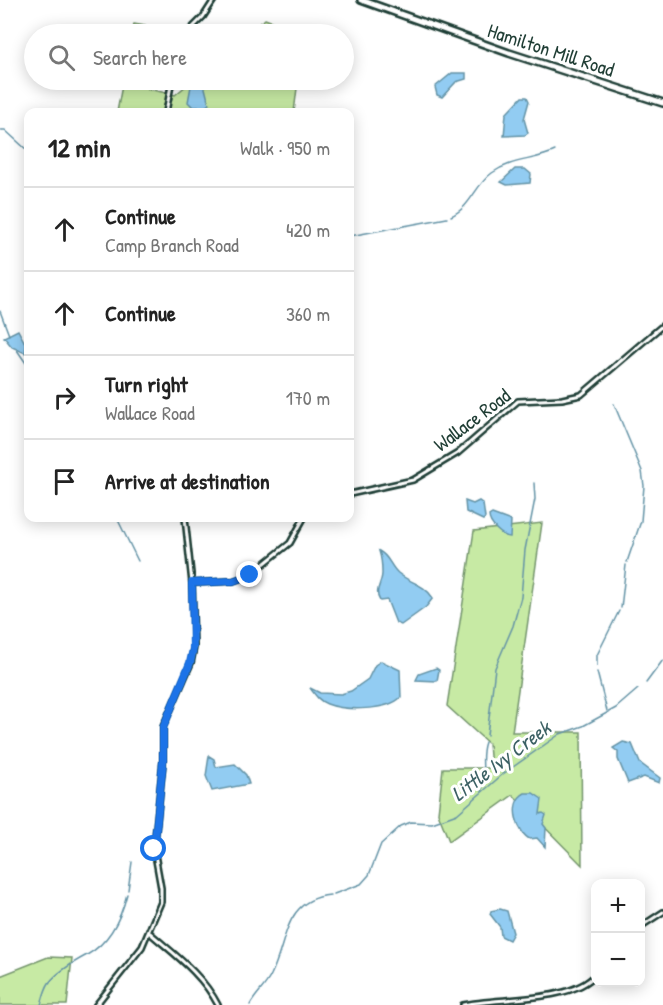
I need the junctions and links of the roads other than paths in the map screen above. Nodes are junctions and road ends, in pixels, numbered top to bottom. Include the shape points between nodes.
1 (214, 0) edge
2 (361, 0) edge
3 (196, 24) edge
4 (170, 90) edge
5 (663, 103) edge
6 (167, 108) edge
7 (663, 325) edge
8 (354, 493) edge
9 (185, 522) edge
10 (302, 522) edge
11 (192, 583) junction
12 (663, 912) edge
13 (645, 924) edge
14 (150, 933) junction
15 (591, 978) edge
16 (96, 1005) edge
17 (218, 1005) edge
18 (464, 1005) edge

1 - 3 street
2 - 5 main road, Hamilton Mill Road
4 - 6 street
7 - 8 street, Wallace Road via 581,395 518,401 458,453 413,480
9 - 11 street
10 - 11 street via 290,543 250,575 233,581
11 - 14 street via 193,649 163,728 154,849 161,902
12 - 13 street
14 - 16 street
14 - 17 street via 196,973
15 - 18 street via 579,986 545,995

